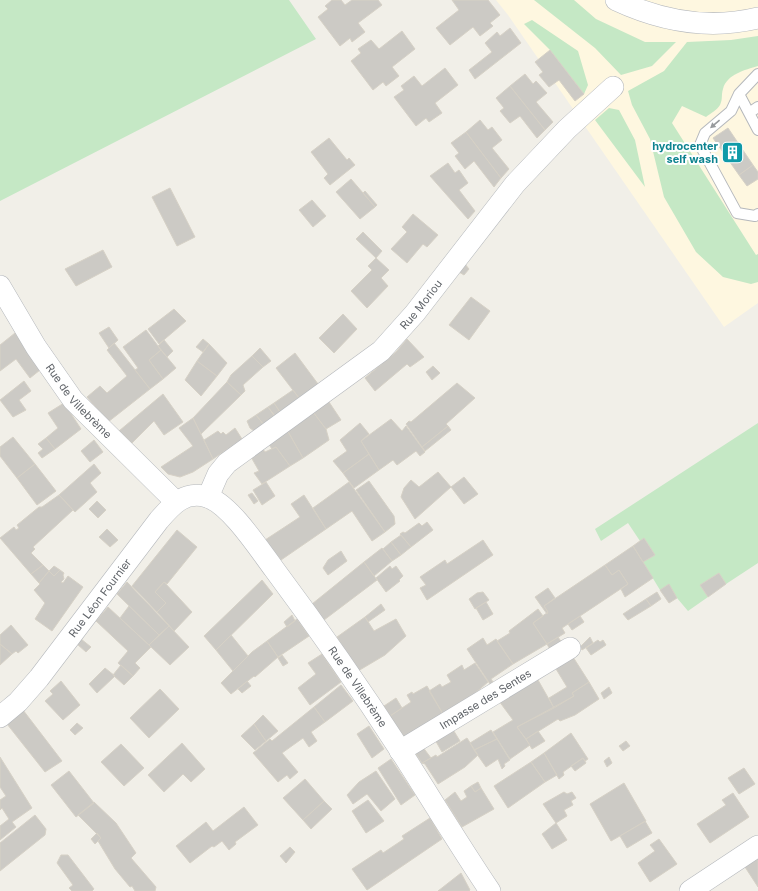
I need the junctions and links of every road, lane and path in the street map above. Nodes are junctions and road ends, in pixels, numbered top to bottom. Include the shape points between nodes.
1 (616, 0) edge
2 (758, 18) edge
3 (758, 74) edge
4 (614, 87) dead end
5 (739, 94) junction
6 (758, 107) edge
7 (731, 111) junction
8 (753, 114) edge
9 (758, 130) edge
10 (758, 214) edge
11 (0, 286) edge
12 (208, 497) junction
13 (176, 502) junction
14 (570, 648) dead end
15 (0, 717) edge
16 (400, 751) junction
17 (758, 846) edge
18 (490, 891) edge
19 (690, 891) edge

1 - 2 street via 648,14 685,22 722,24
3 - 5 lane
4 - 12 street, Rue Moriou via 567,129 516,184 415,313 381,352 227,463 218,474
5 - 7 lane
5 - 8 lane
6 - 8 lane
7 - 8 lane
7 -> 10 lane via 705,133 700,145 737,213 755,216
8 - 9 lane
11 - 13 street, Rue de Villebrème via 36,347 74,400
12 - 13 street, Rue Léon Fournier via 197,494 185,496
12 - 16 street, Rue de Villebrème via 218,502 240,525 348,672
13 - 15 street, Rue Léon Fournier via 154,525 39,678 18,702
14 - 16 street, Impasse des Sentes
16 - 18 street, Rue de Villebrème
17 - 19 street

